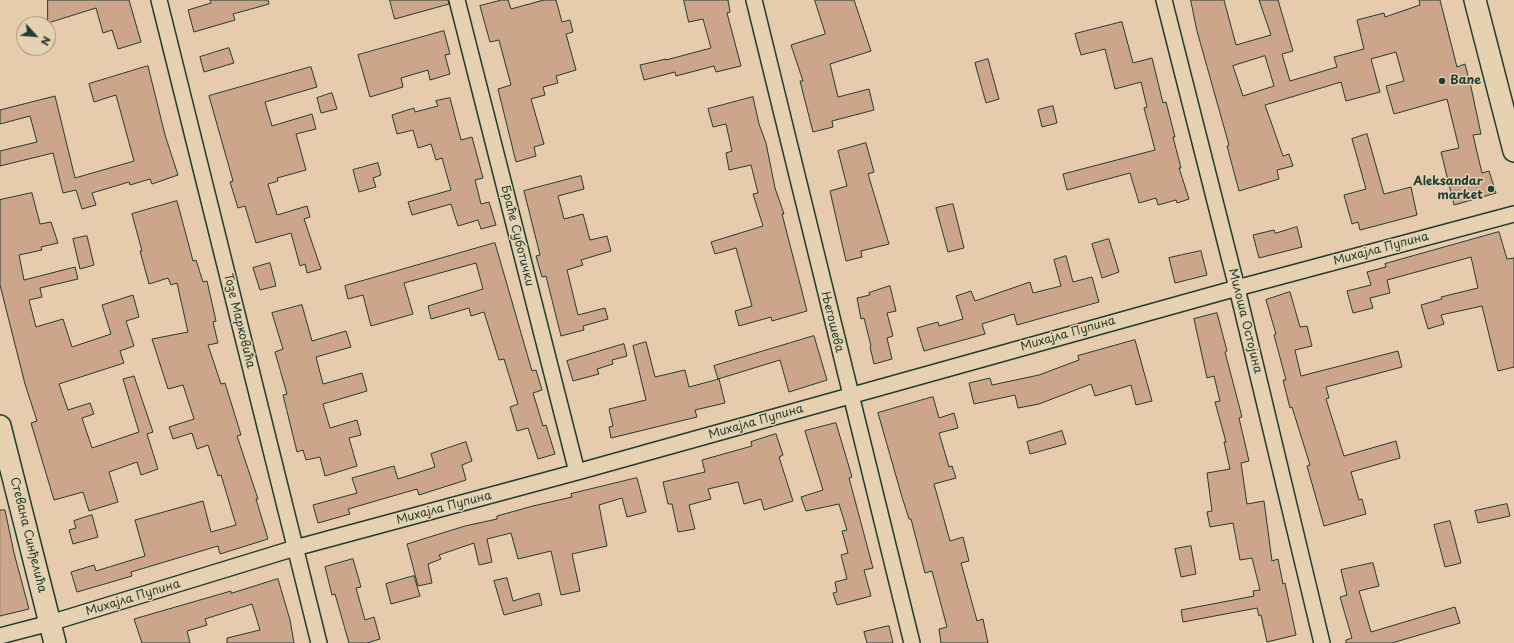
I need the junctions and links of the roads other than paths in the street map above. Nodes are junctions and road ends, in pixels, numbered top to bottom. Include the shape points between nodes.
1 (159, 0) edge
2 (457, 0) edge
3 (754, 0) edge
4 (1164, 0) edge
5 (1475, 0) edge
6 (1514, 151) edge
7 (1514, 214) edge
8 (1237, 288) junction
9 (850, 395) junction
10 (0, 426) edge
11 (577, 472) junction
12 (296, 548) junction
13 (50, 623) junction
14 (0, 636) edge
15 (55, 643) edge
16 (319, 643) edge
17 (912, 643) edge
18 (1322, 643) edge

1 - 12 street, Тозе Марковића
2 - 11 street, Браће Суботички
3 - 9 street, Његошева
4 - 8 street, Милоша Остојина
5 - 6 street
7 - 8 street, Михајла Пупина
8 - 9 street, Михајла Пупина
8 - 18 street, Милоша Остојина
9 - 11 street, Михајла Пупина
9 - 17 street, Његошева
10 - 13 street, Стевана Синђелића
11 - 12 street, Михајла Пупина
12 - 13 street, Михајла Пупина
12 - 16 street, Тозе Марковића
13 - 14 street, Михајла Пупина
13 - 15 street, Стевана Синђелића

